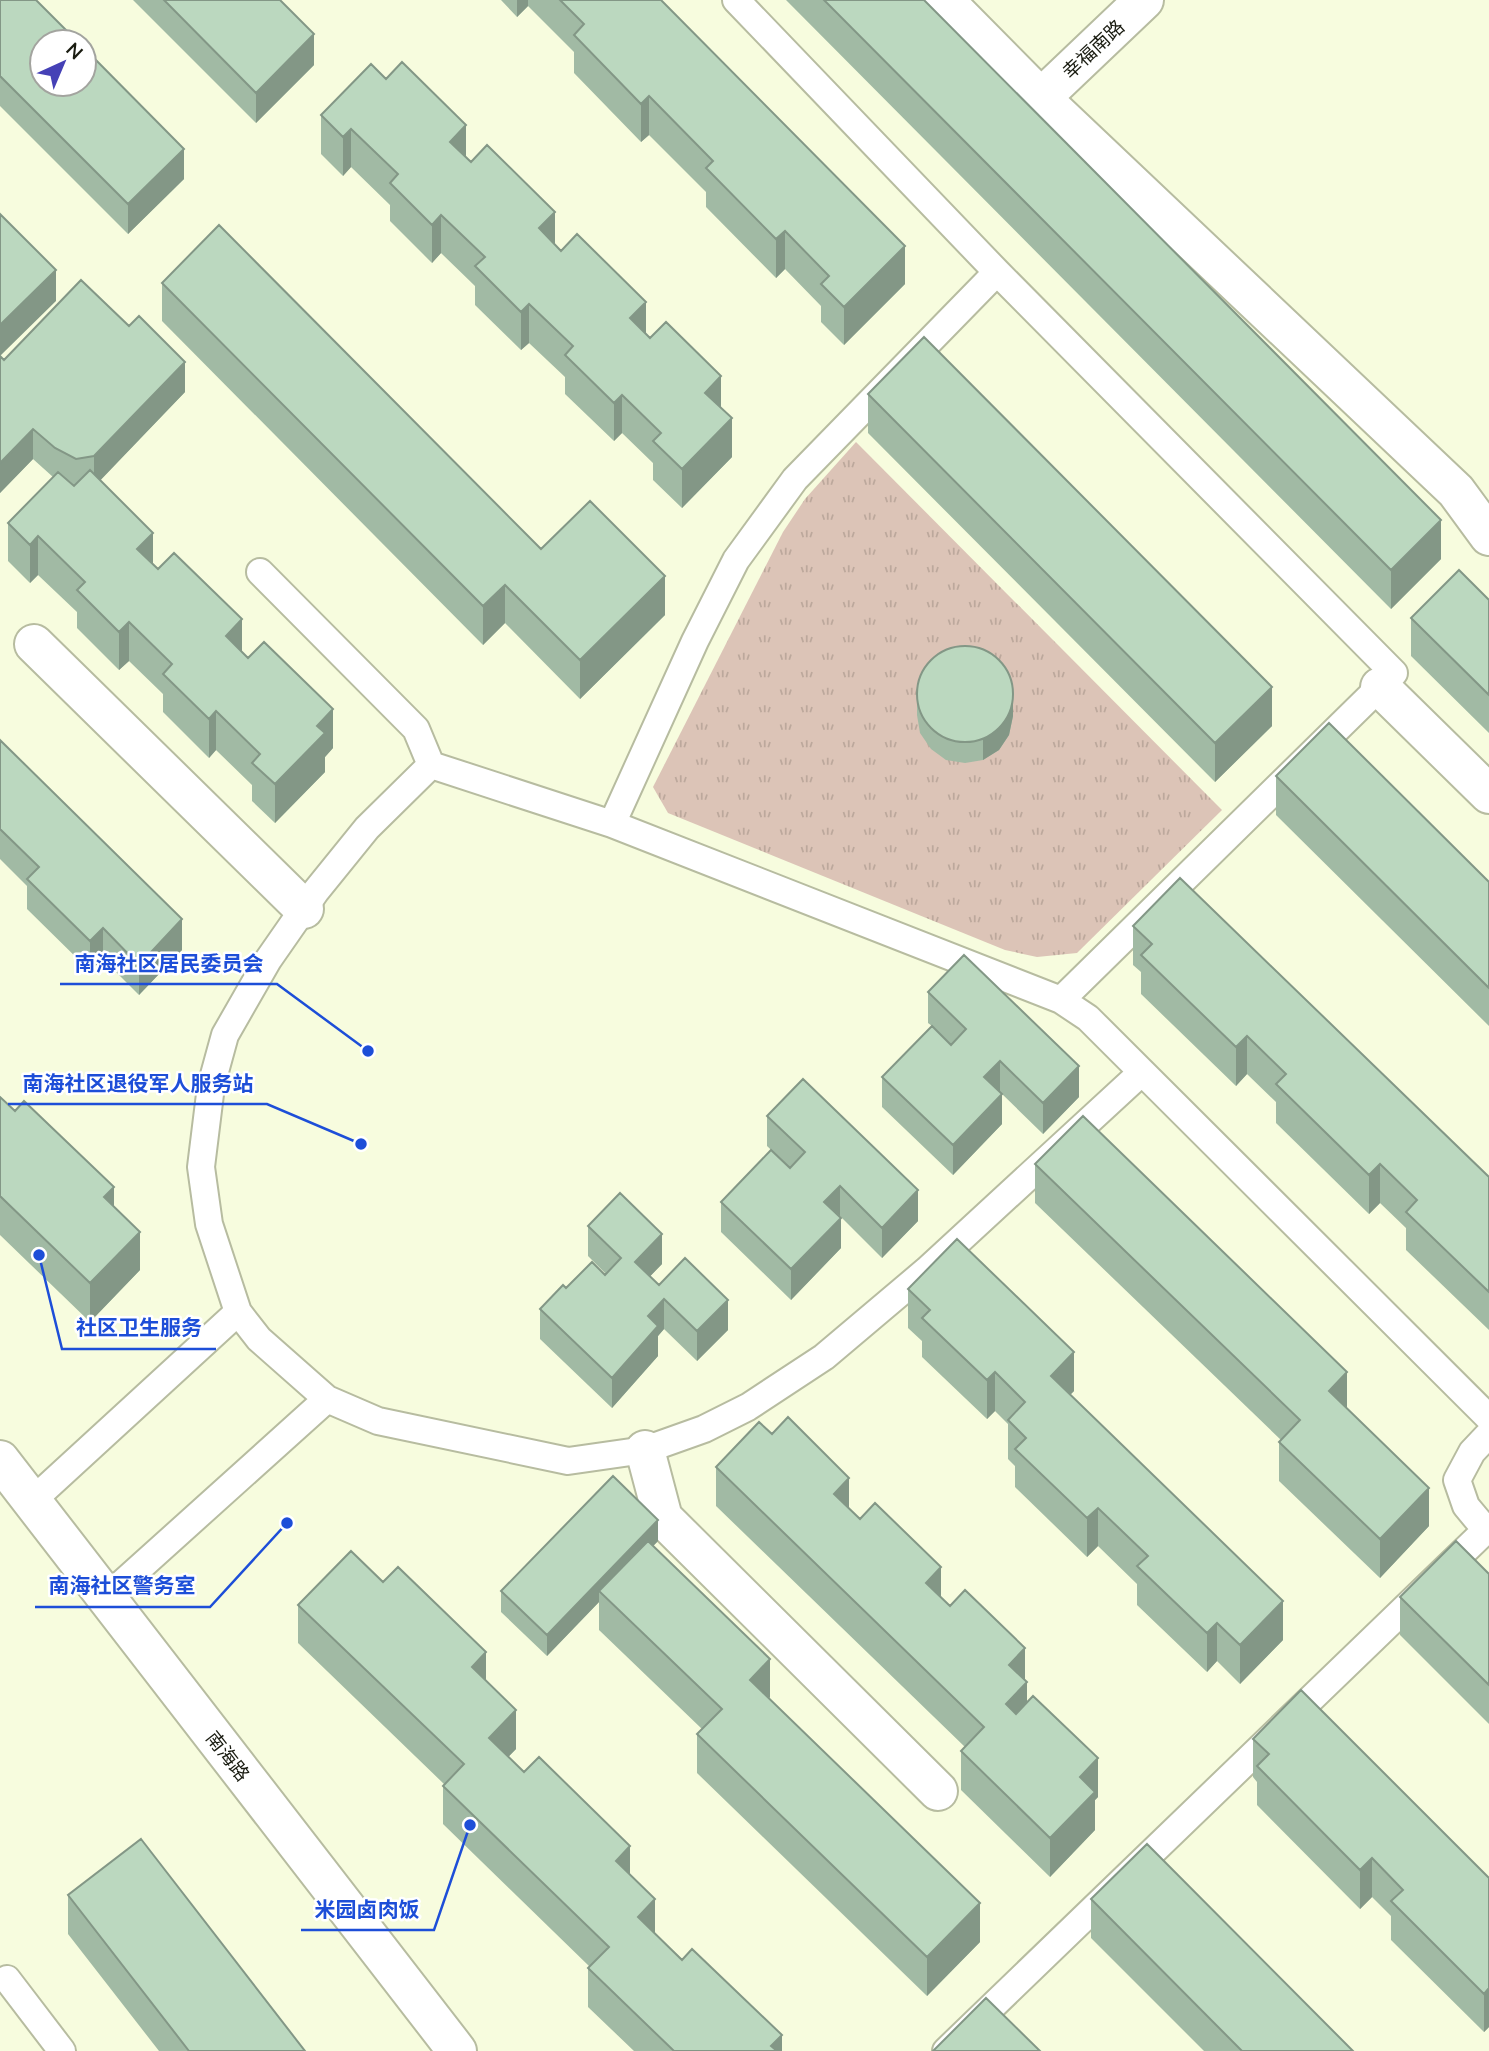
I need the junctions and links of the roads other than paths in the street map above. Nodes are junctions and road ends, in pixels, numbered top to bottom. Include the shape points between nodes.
1 (736, 0) edge
2 (944, 0) edge
3 (1144, 0) edge
4 (1041, 98) junction
5 (997, 272) junction
6 (1489, 536) edge
7 (260, 572) dead end
8 (33, 644) dead end
9 (1380, 687) junction
10 (431, 765) junction
11 (1489, 794) edge
12 (612, 824) junction
13 (304, 909) junction
14 (1062, 1000) junction
15 (1142, 1072) junction
16 (238, 1312) junction
17 (327, 1399) junction
18 (1489, 1418) edge
19 (1489, 1434) edge
20 (645, 1450) junction
21 (0, 1460) edge
22 (32, 1500) junction
23 (106, 1598) junction
24 (938, 1791) dead end
25 (7, 1979) dead end
26 (62, 2051) edge
27 (457, 2051) edge
28 (946, 2051) edge

1 - 5 lane
2 - 4 street
3 - 4 street, 幸福南路
4 - 6 street via 1456,491
5 - 9 lane via 1394,673
5 - 12 lane via 795,479 736,560
7 - 10 lane via 416,729
8 - 13 street
9 - 11 street
9 - 14 lane
10 - 12 lane
10 - 13 lane via 367,828
12 - 14 lane
13 - 16 lane via 225,1035 211,1086 201,1167 209,1224
14 - 15 lane via 1088,1018
15 - 18 lane
15 - 20 lane via 824,1357 748,1407
16 - 17 lane via 259,1339
16 - 22 lane
17 - 20 lane via 378,1421 568,1461
17 - 23 lane
19 - 28 lane via 1472,1452 1457,1480 1466,1506 1486,1530
20 - 24 street via 663,1518
21 - 22 street, 南海路
22 - 23 street, 南海路
23 - 27 street, 南海路
25 - 26 lane

